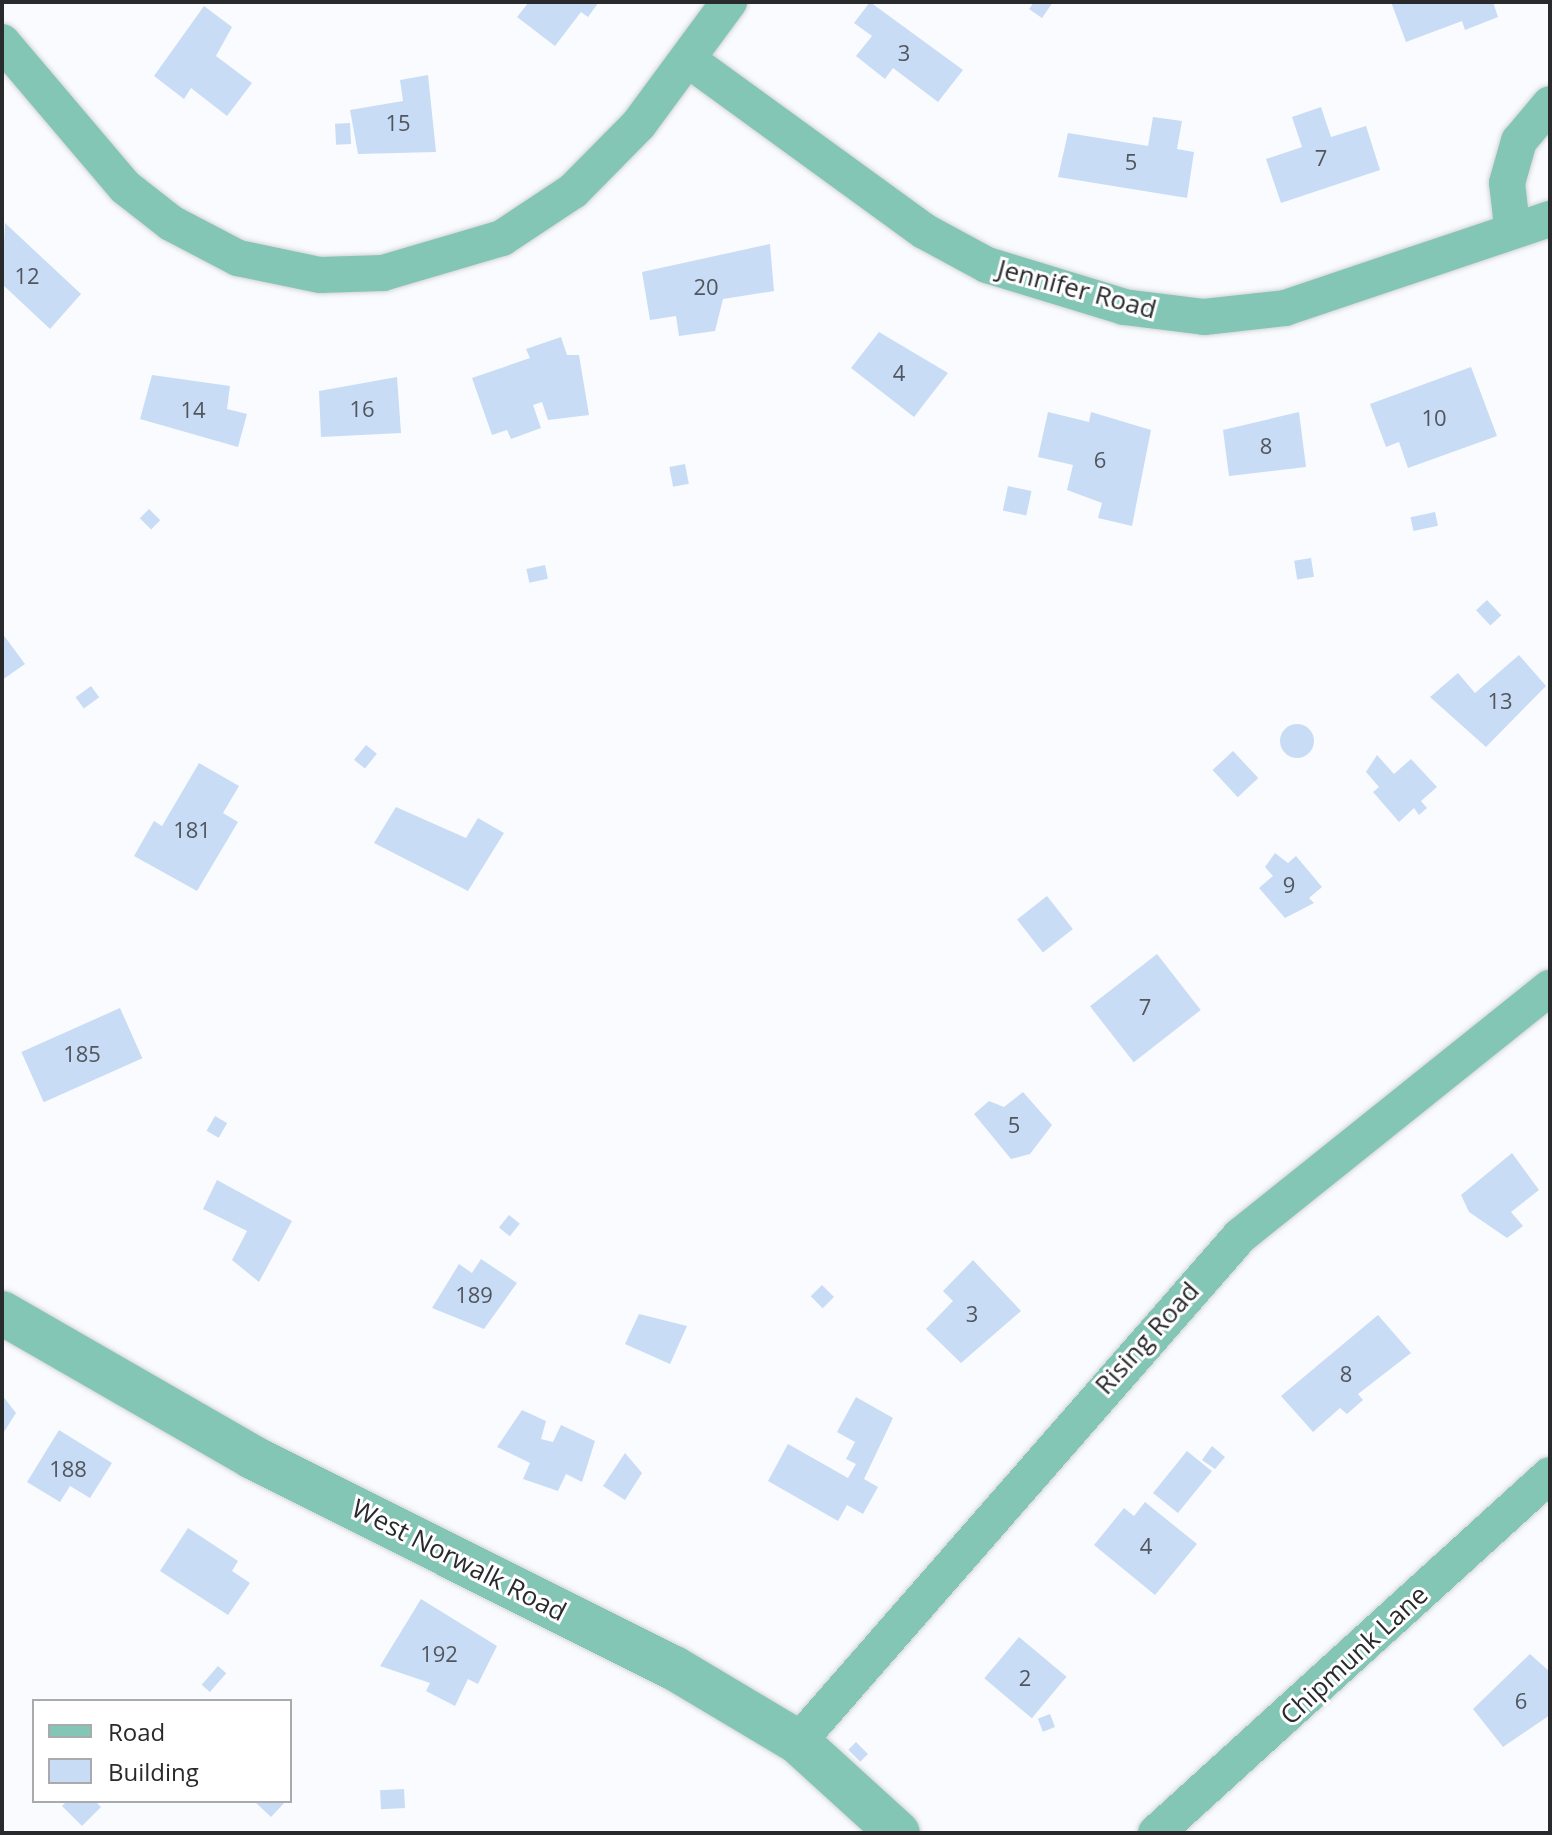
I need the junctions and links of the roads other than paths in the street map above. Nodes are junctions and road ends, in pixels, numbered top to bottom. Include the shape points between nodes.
1 (729, 2) edge
2 (2, 42) edge
3 (690, 61) junction
4 (1550, 104) edge
5 (1550, 219) edge
6 (1512, 226) junction
7 (1550, 988) edge
8 (2, 1313) edge
9 (1550, 1475) edge
10 (798, 1742) junction
11 (898, 1833) edge
12 (1156, 1833) edge

1 - 3 street
2 - 3 street via 125,187 171,223 238,258 320,275 383,273 502,238 573,191
3 - 6 street, Jennifer Road via 924,231 987,265 1124,307 1204,317 1285,308 1394,277
4 - 6 street via 1519,141 1507,183
5 - 6 street, Jennifer Road
7 - 10 street, Rising Road via 1240,1236 1141,1341
8 - 10 street, West Norwalk Road via 252,1457 674,1668
9 - 12 street, Chipmunk Lane
10 - 11 street, West Norwalk Road

